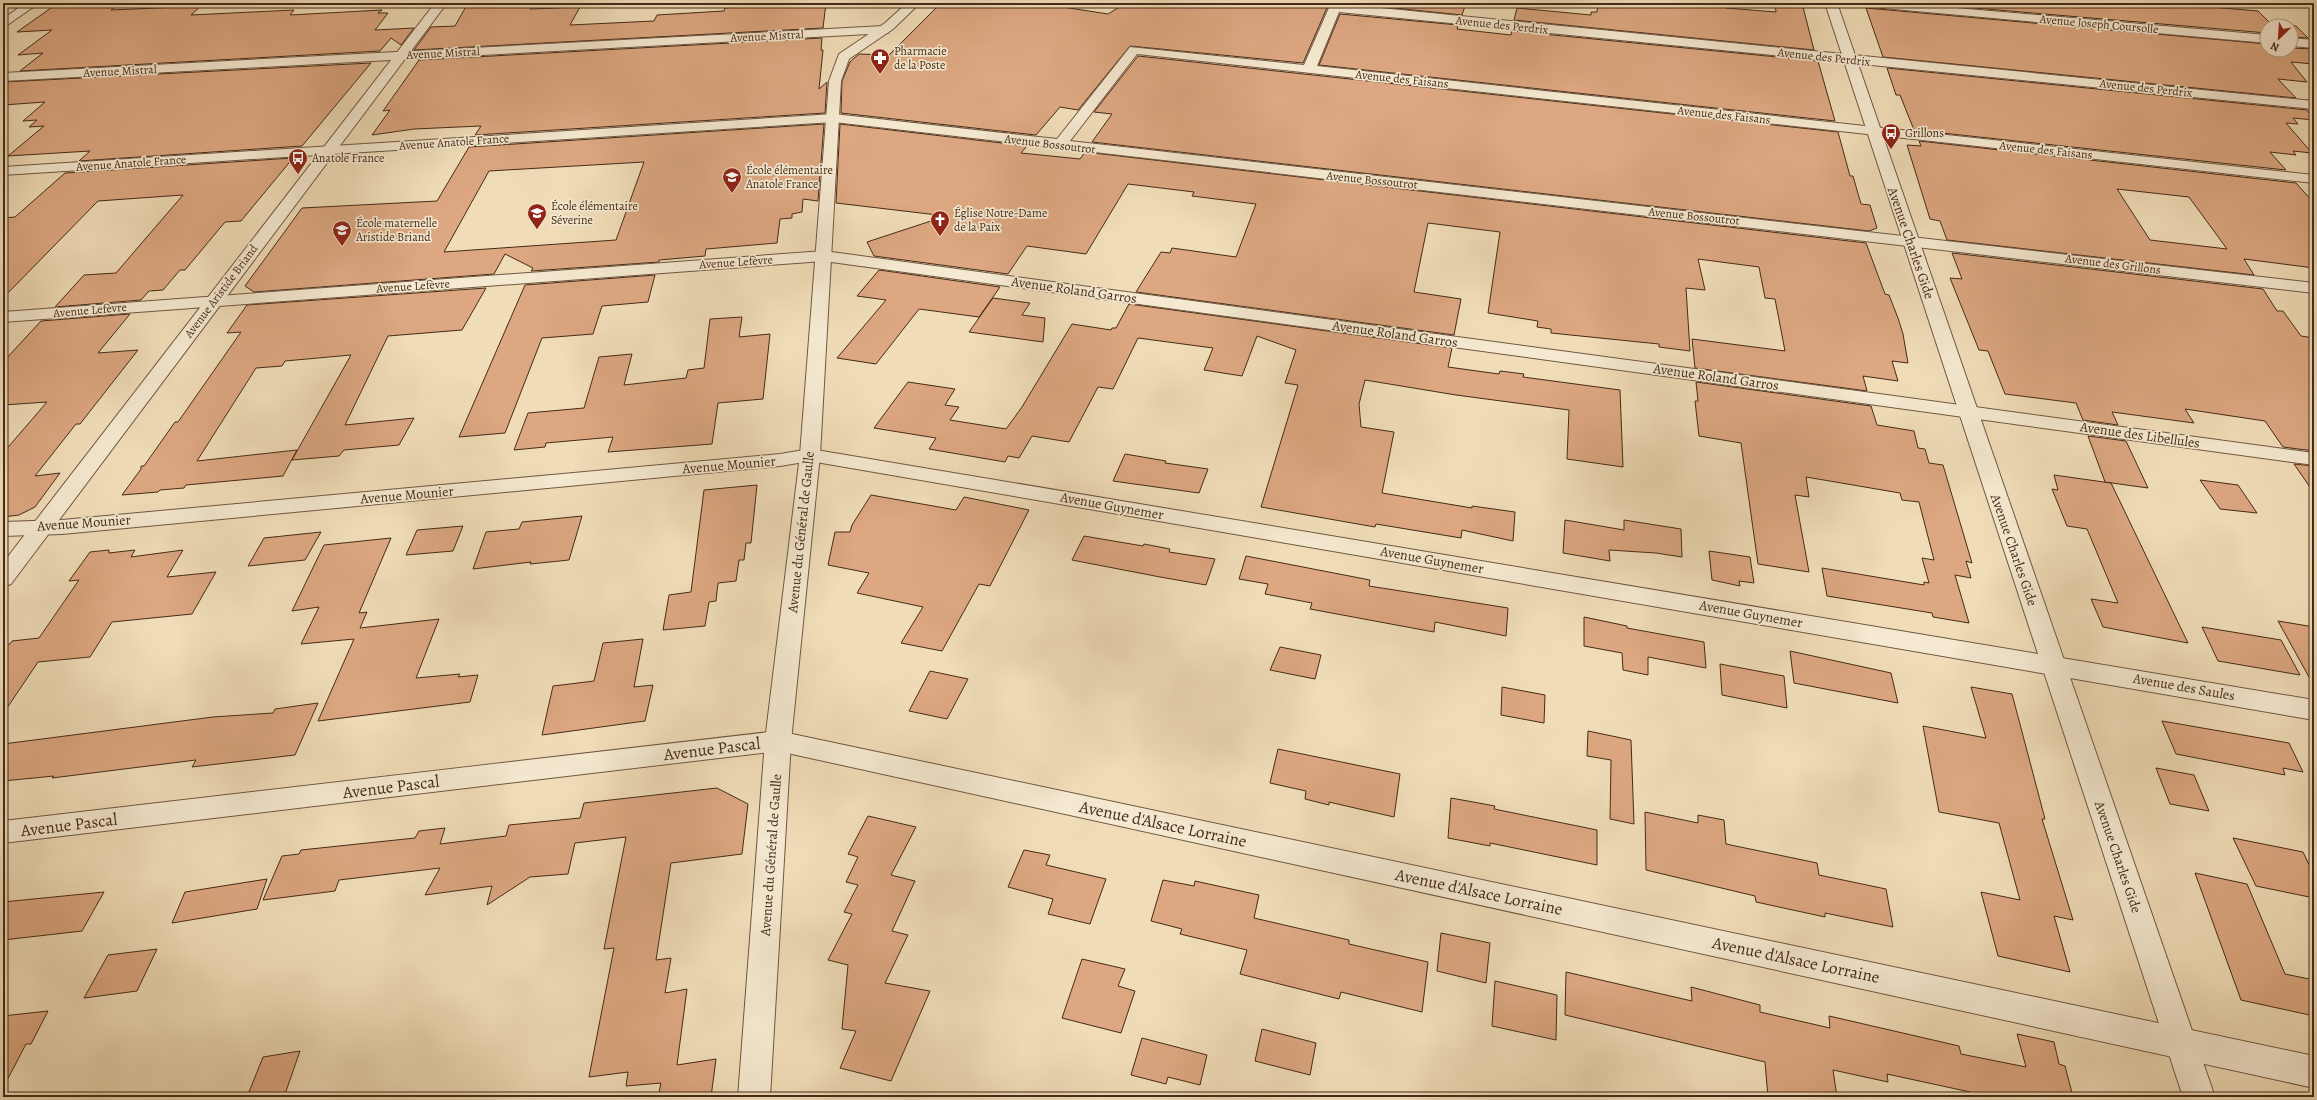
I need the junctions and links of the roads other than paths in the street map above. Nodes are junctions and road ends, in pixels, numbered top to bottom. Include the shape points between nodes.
1 (33, 3) edge
2 (441, 3) edge
3 (914, 3) edge
4 (1831, 3) edge
5 (1860, 3) edge
6 (1335, 6) edge
7 (3, 24) edge
8 (884, 30) junction
9 (2259, 38) edge
10 (2299, 43) edge
11 (2314, 44) edge
12 (401, 55) junction
13 (1849, 59) junction
14 (1309, 69) junction
15 (3, 77) edge
16 (2314, 105) edge
17 (834, 118) junction
18 (1874, 131) junction
19 (1060, 145) junction
20 (327, 151) junction
21 (3, 171) edge
22 (2314, 179) edge
23 (1911, 240) junction
24 (824, 256) junction
25 (2314, 288) edge
26 (214, 300) junction
27 (3, 317) edge
28 (1966, 411) junction
29 (810, 455) junction
30 (2314, 459) edge
31 (41, 527) junction
32 (3, 529) edge
33 (3, 579) edge
34 (2054, 665) junction
35 (2314, 710) edge
36 (778, 741) junction
37 (3, 832) edge
38 (2181, 1043) junction
39 (2314, 1072) edge
40 (754, 1097) edge
41 (2199, 1097) edge

1 - 7 street
2 - 12 street, Avenue Aristide Briand
3 - 8 street, Avenue du Général de Gaulle
4 - 13 street, Avenue Charles Gide
5 - 9 street, Avenue Joseph Coursolle
6 - 13 street, Avenue des Perdrix
6 - 14 street
8 - 12 street, Avenue Mistral
8 - 17 street, Avenue du Général de Gaulle via 844,57 835,81
10 - 11 street
12 - 15 street, Avenue Mistral
12 - 20 street, Avenue Aristide Briand
13 - 16 street, Avenue des Perdrix
13 - 18 street, Avenue Charles Gide
14 - 18 street, Avenue des Faisans
14 - 19 street, Avenue des Faisans via 1134,50
17 - 19 street, Avenue Bossoutrot
17 - 20 street, Avenue Anatole France
17 - 24 street, Avenue du Général de Gaulle
18 - 22 street, Avenue des Faisans
18 - 23 street, Avenue Charles Gide
19 - 23 street, Avenue Bossoutrot
20 - 21 street, Avenue Anatole France
20 - 26 street, Avenue Aristide Briand
23 - 25 street, Avenue des Grillons
23 - 28 street, Avenue Charles Gide
24 - 26 street, Avenue Lefèvre
24 - 28 street, Avenue Roland Garros
24 - 29 street, Avenue du Général de Gaulle
26 - 27 street, Avenue Lefèvre
26 - 31 street, Avenue Aristide Briand
28 - 30 street, Avenue des Libellules
28 - 34 street, Avenue Charles Gide
29 - 31 street, Avenue Mounier via 717,466
29 - 34 street, Avenue Guynemer
29 - 36 street, Avenue du Général de Gaulle
31 - 32 street, Avenue Mounier
31 - 33 street, Avenue Aristide Briand
34 - 35 street, Avenue des Saules
34 - 38 street, Avenue Charles Gide
36 - 37 street, Avenue Pascal
36 - 38 street, Avenue d'Alsace Lorraine
36 - 40 street, Avenue du Général de Gaulle
38 - 39 street, Avenue d'Alsace Lorraine
38 - 41 street, Avenue Charles Gide

